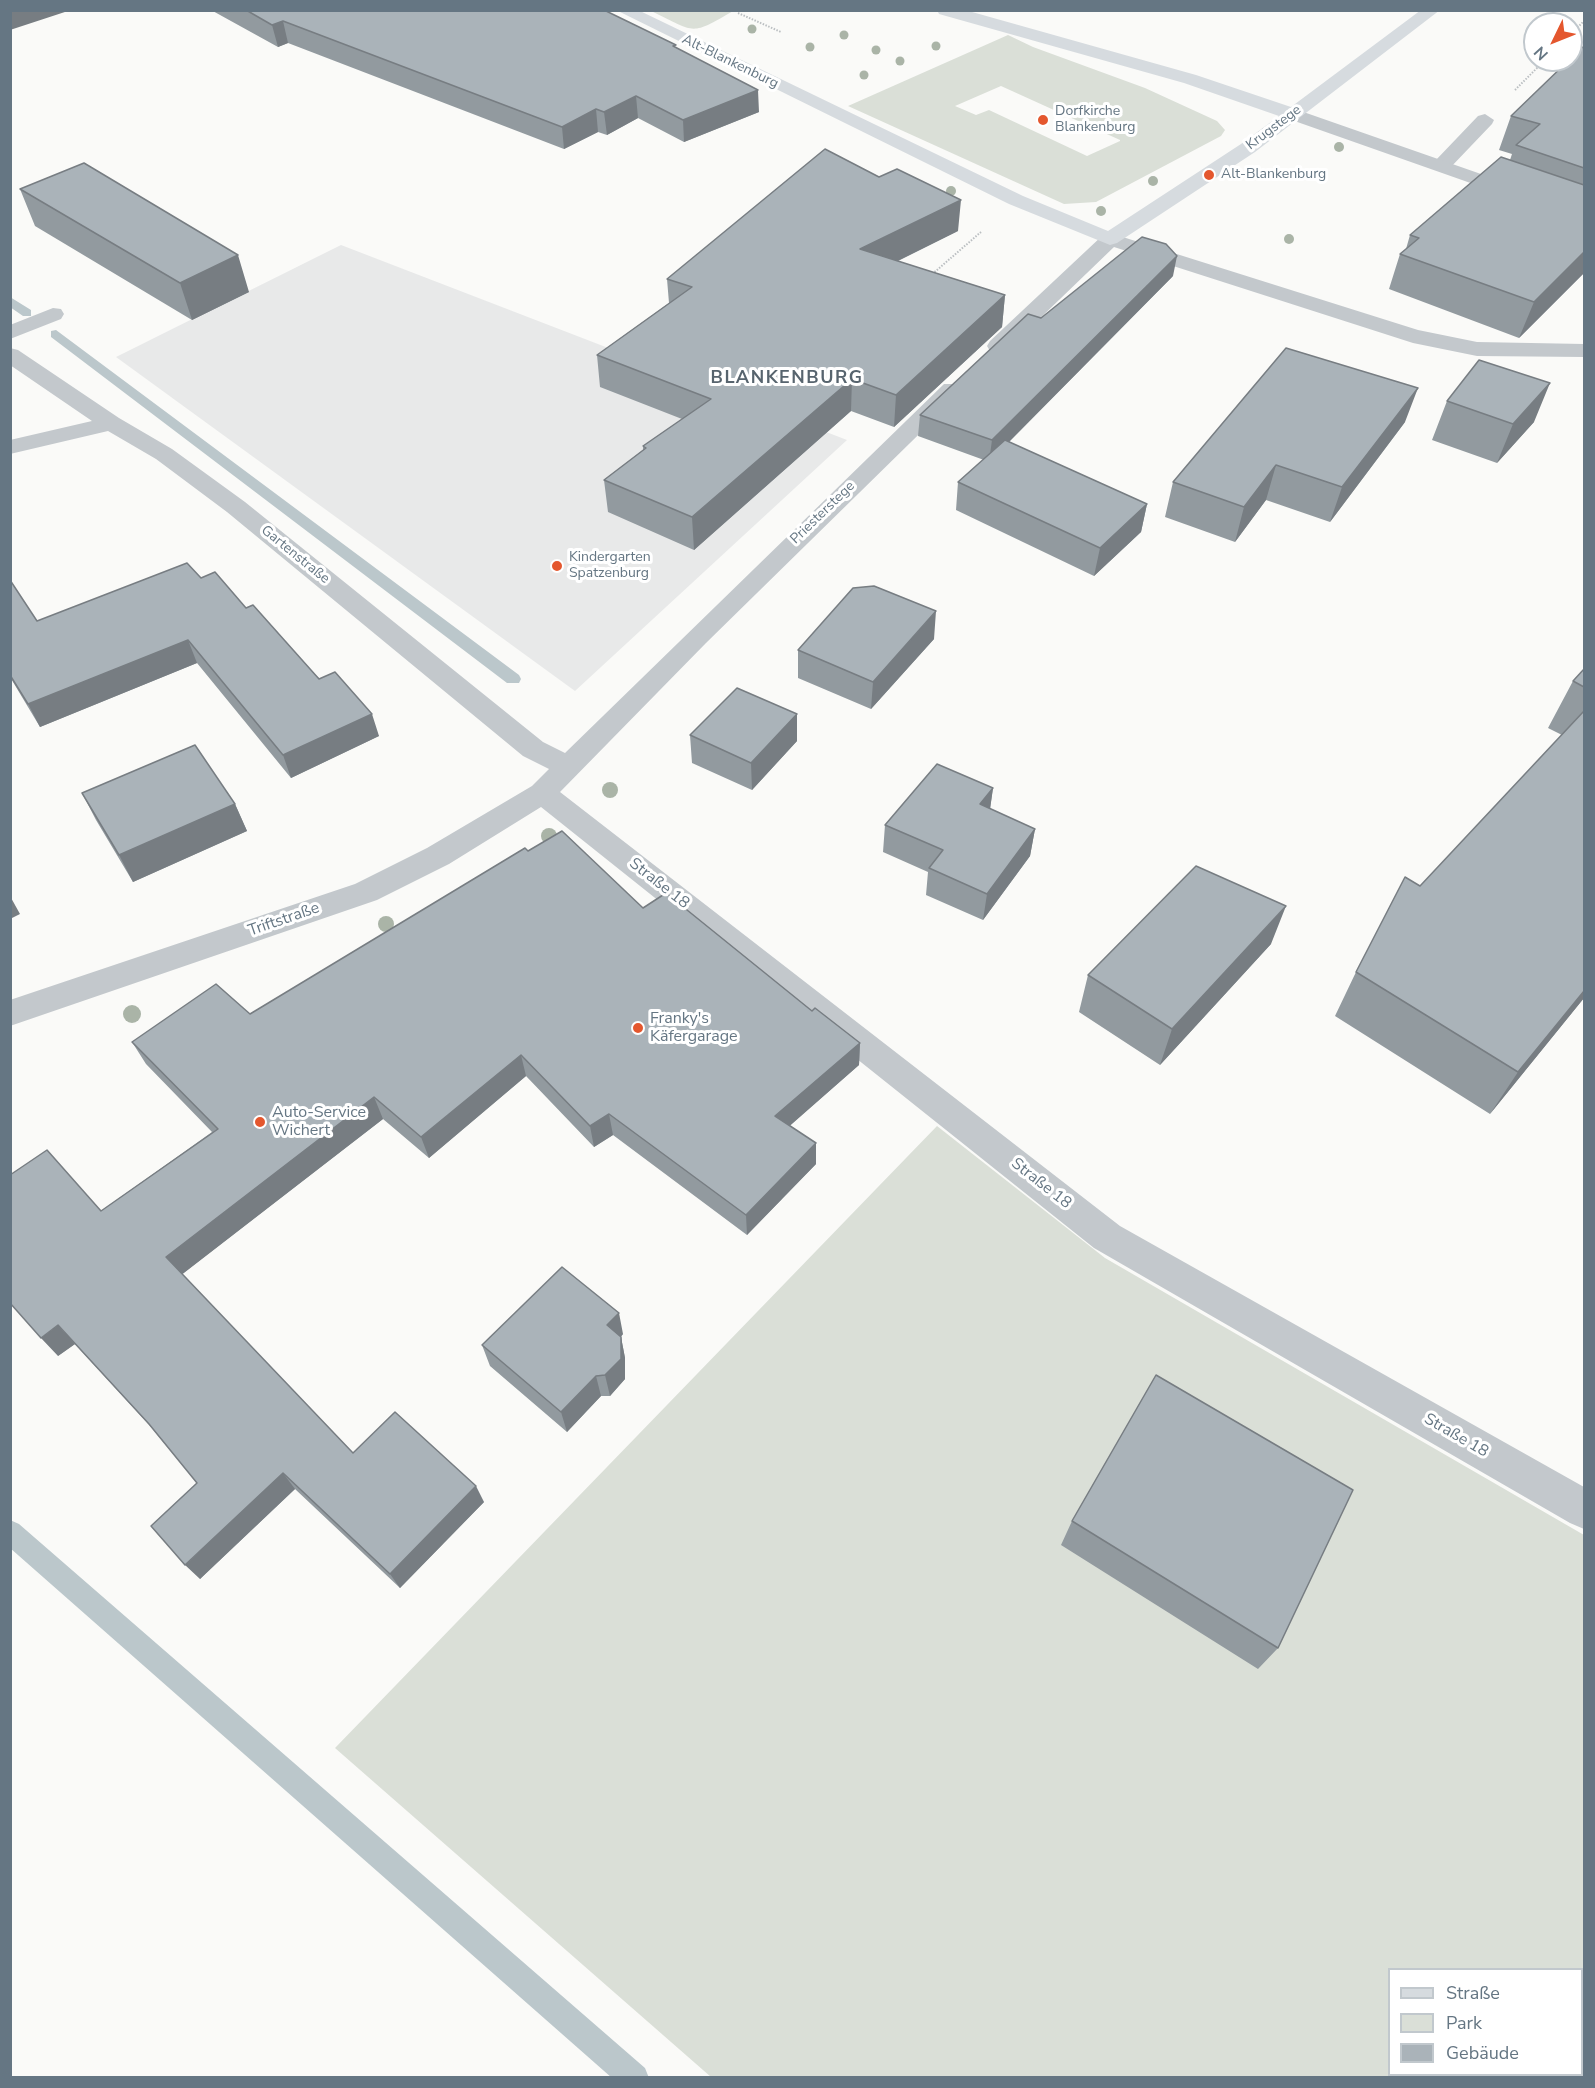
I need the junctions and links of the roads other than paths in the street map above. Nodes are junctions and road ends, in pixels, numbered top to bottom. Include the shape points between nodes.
1 (624, 10) edge
2 (945, 10) edge
3 (1432, 10) edge
4 (1292, 114) junction
5 (1485, 120) dead end
6 (1442, 165) junction
7 (1584, 217) edge
8 (1110, 239) junction
9 (53, 314) dead end
10 (10, 333) edge
11 (1584, 351) edge
12 (10, 355) edge
13 (111, 423) junction
14 (10, 447) edge
15 (570, 767) junction
16 (542, 793) junction
17 (10, 1013) edge
18 (1584, 1509) edge

1 - 8 main road, Alt-Blankenburg via 1016,201
2 - 4 main road via 1190,79
3 - 4 main road, Krugstege
4 - 6 street
4 - 8 main road, Krugstege via 1191,188
5 - 6 street
6 - 7 street
8 - 11 street, Alt-Blankenburg via 1413,336 1477,349
8 - 15 street, Priesterstege via 706,628
9 - 10 street
12 - 13 street, Gartenstraße
13 - 14 street
13 - 15 street, Gartenstraße via 164,454 236,507 533,749
15 - 16 street, Priesterstege
16 - 17 street, Triftstraße via 438,856 366,892
16 - 18 street, Straße 18 via 1107,1237

